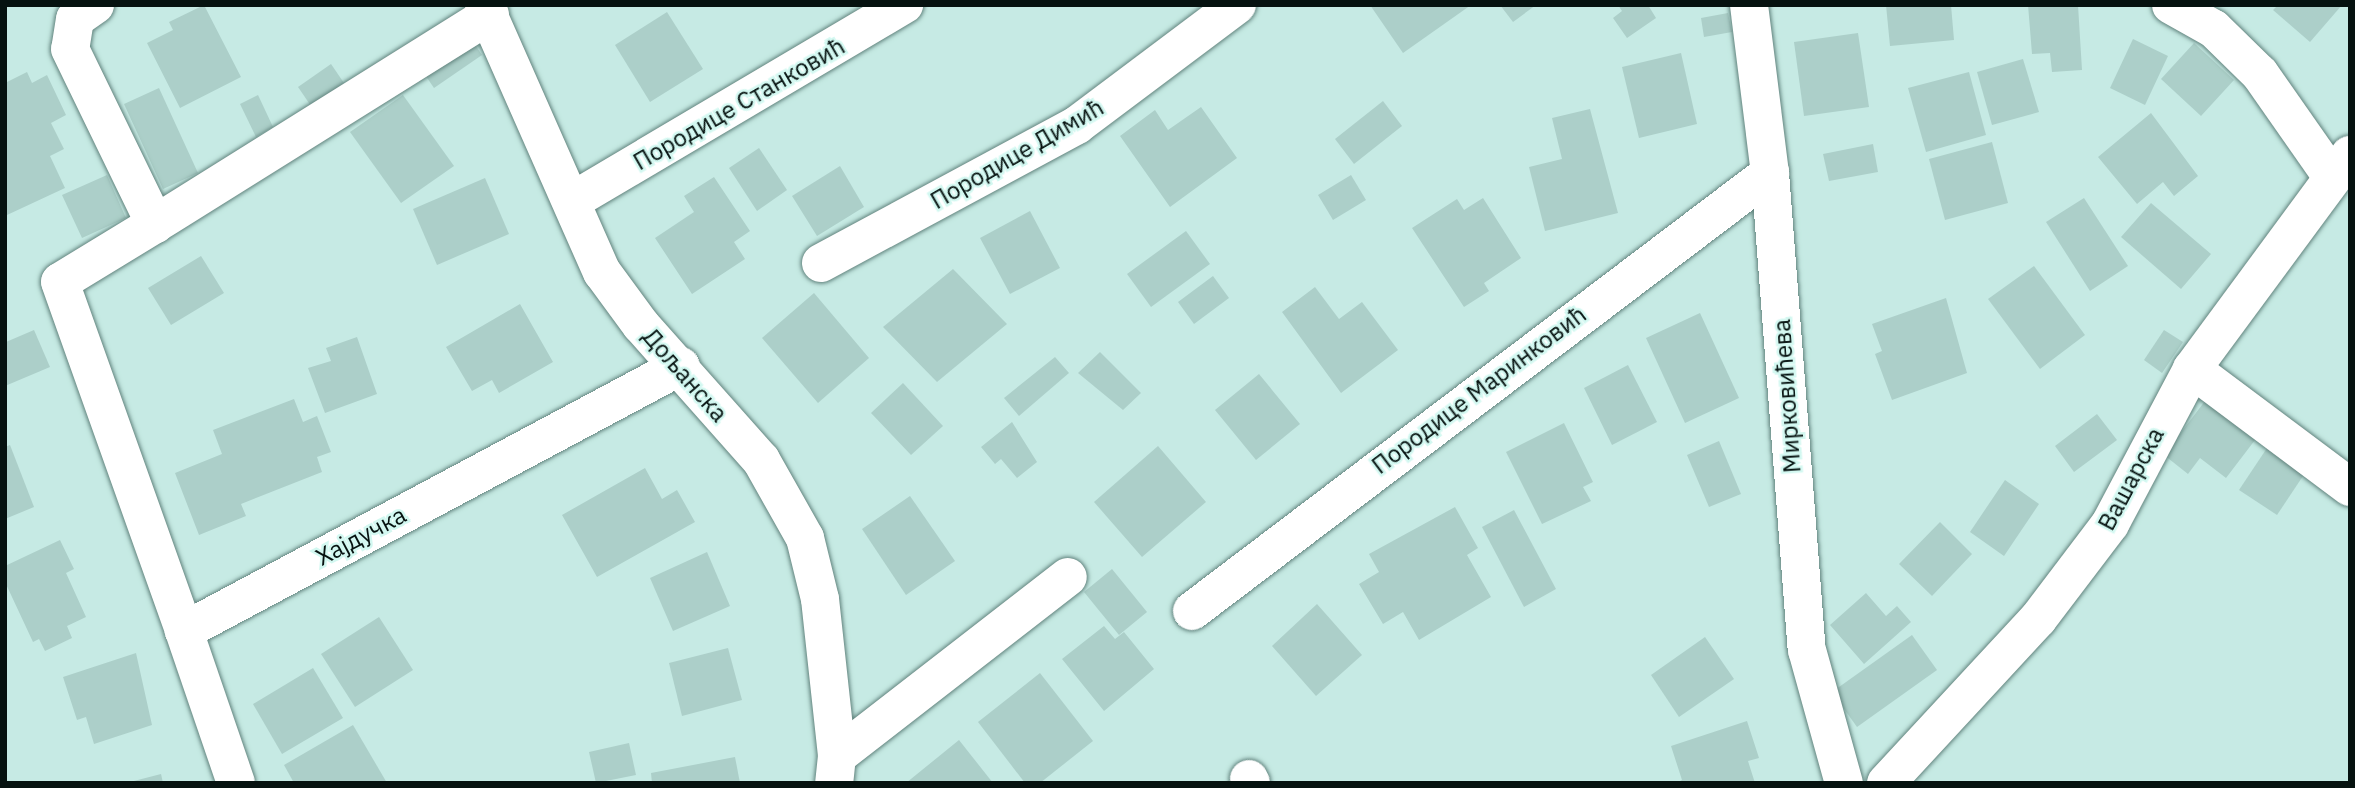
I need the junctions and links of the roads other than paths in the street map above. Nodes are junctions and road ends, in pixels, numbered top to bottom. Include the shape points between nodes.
1 (95, 5) edge
2 (904, 5) edge
3 (1237, 5) edge
4 (1749, 5) edge
5 (2171, 5) edge
6 (487, 10) edge
7 (2341, 166) edge
8 (1770, 173) junction
9 (572, 201) junction
10 (155, 224) junction
11 (821, 263) dead end
12 (681, 366) junction
13 (2192, 369) junction
14 (2350, 487) edge
15 (1068, 577) dead end
16 (1192, 611) dead end
17 (184, 631) junction
18 (835, 769) edge
19 (236, 783) edge
20 (1844, 783) edge
21 (1886, 783) edge

1 - 10 street via 75,19 70,49
2 - 9 street, Породице Станковић
3 - 11 street, Породице Димић via 1077,125
4 - 8 street, Мирковићева
5 - 7 street via 2214,29
6 - 9 street, Дољанска
6 - 10 street
7 - 13 street, Вашарска
8 - 16 street, Породице Маринковић
8 - 20 street, Мирковићева via 1807,650
9 - 12 street, Дољанска via 602,272 640,325
10 - 17 street via 61,282
12 - 17 street, Хајдучка
12 - 18 street, Дољанска via 761,460 805,538 820,600
13 - 14 street
13 - 21 street, Вашарска via 2110,524 2038,620
15 - 18 street, Дољанска
17 - 19 street

